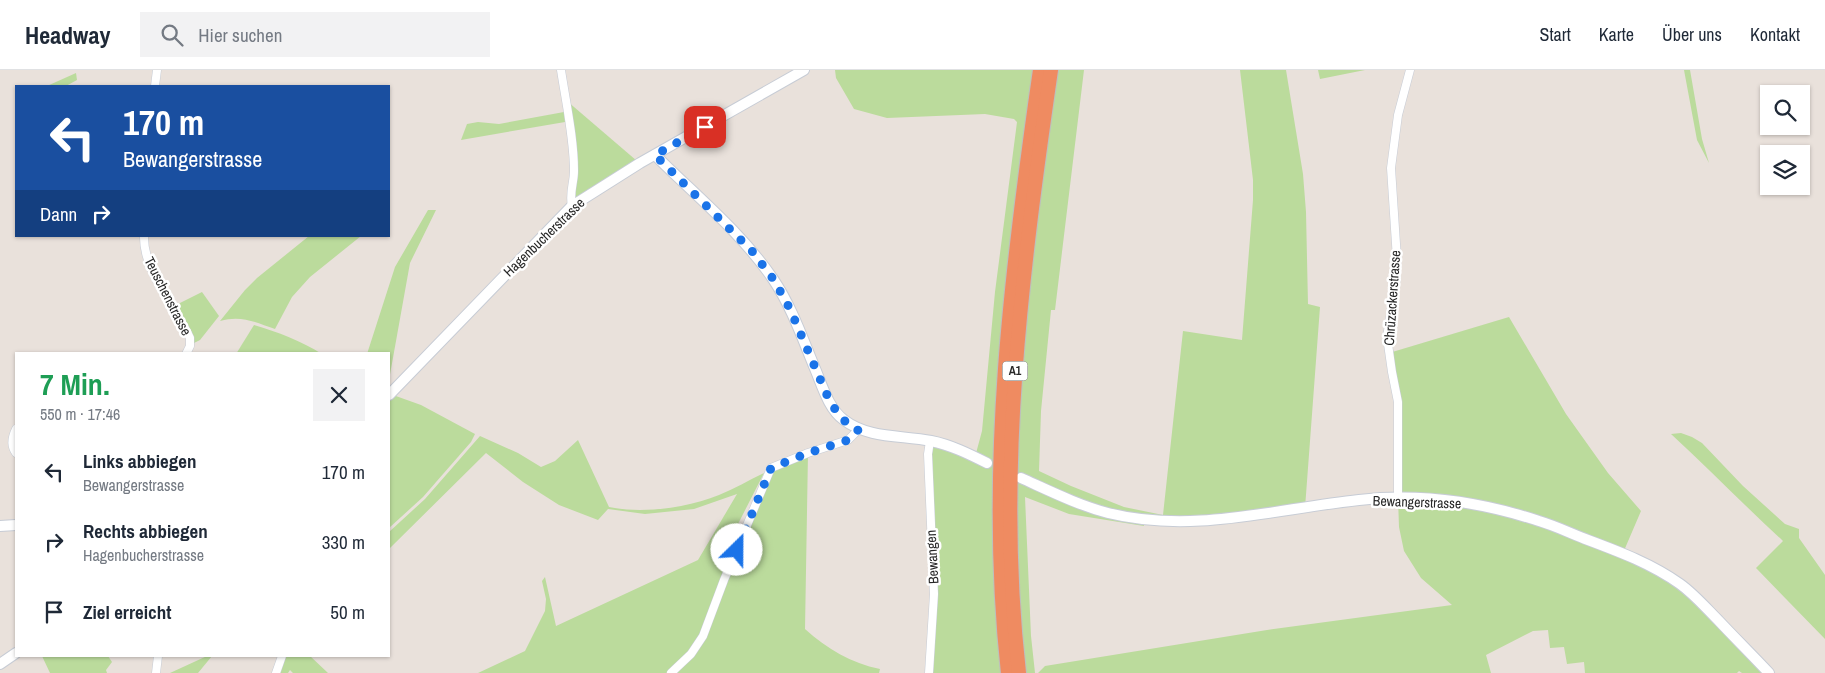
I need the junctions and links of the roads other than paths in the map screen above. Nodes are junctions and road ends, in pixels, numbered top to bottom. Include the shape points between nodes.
1 (157, 70) edge
2 (561, 70) edge
3 (804, 70) edge
4 (1040, 70) edge
5 (1051, 70) edge
6 (1410, 70) edge
7 (155, 85) edge
8 (655, 155) junction
9 (572, 206) junction
10 (144, 237) edge
11 (187, 352) edge
12 (390, 394) edge
13 (858, 430) junction
14 (15, 432) edge
15 (930, 441) junction
16 (15, 452) edge
17 (988, 463) dead end
18 (1022, 478) dead end
19 (1398, 498) junction
20 (15, 524) edge
21 (0, 526) edge
22 (15, 654) edge
23 (158, 657) edge
24 (282, 657) edge
25 (0, 664) edge
26 (156, 673) edge
27 (276, 673) edge
28 (671, 673) edge
29 (929, 673) edge
30 (1008, 673) edge
31 (1019, 673) edge
32 (1769, 673) edge

1 - 7 street
2 - 9 street via 573,153
3 - 8 street, Hagenbucherstrasse
4 - 30 highway, A1 via 1013,269 1003,386 1000,541
5 - 31 highway, A1 via 1027,244 1014,389 1010,534
6 - 19 street, Chrüzackerstrasse via 1398,114 1391,168 1397,259 1387,337 1398,402
8 - 9 street, Hagenbucherstrasse
8 - 13 street via 752,251 774,280 830,402 842,419
9 - 12 street, Hagenbucherstrasse
10 - 11 street, Teuschenstrasse via 146,255 153,272 190,338
13 - 15 street
13 - 28 street via 848,440 771,468 703,636 691,654
14 - 16 street via 12,438
15 - 17 street
15 - 29 street, Bewangen via 934,594
18 - 19 street, Bewangerstrasse via 1072,501 1108,512 1144,519 1189,522
19 - 32 street, Bewangerstrasse via 1444,500 1510,512 1660,571 1688,591
20 - 21 street
22 - 25 street
23 - 26 street
24 - 27 street

